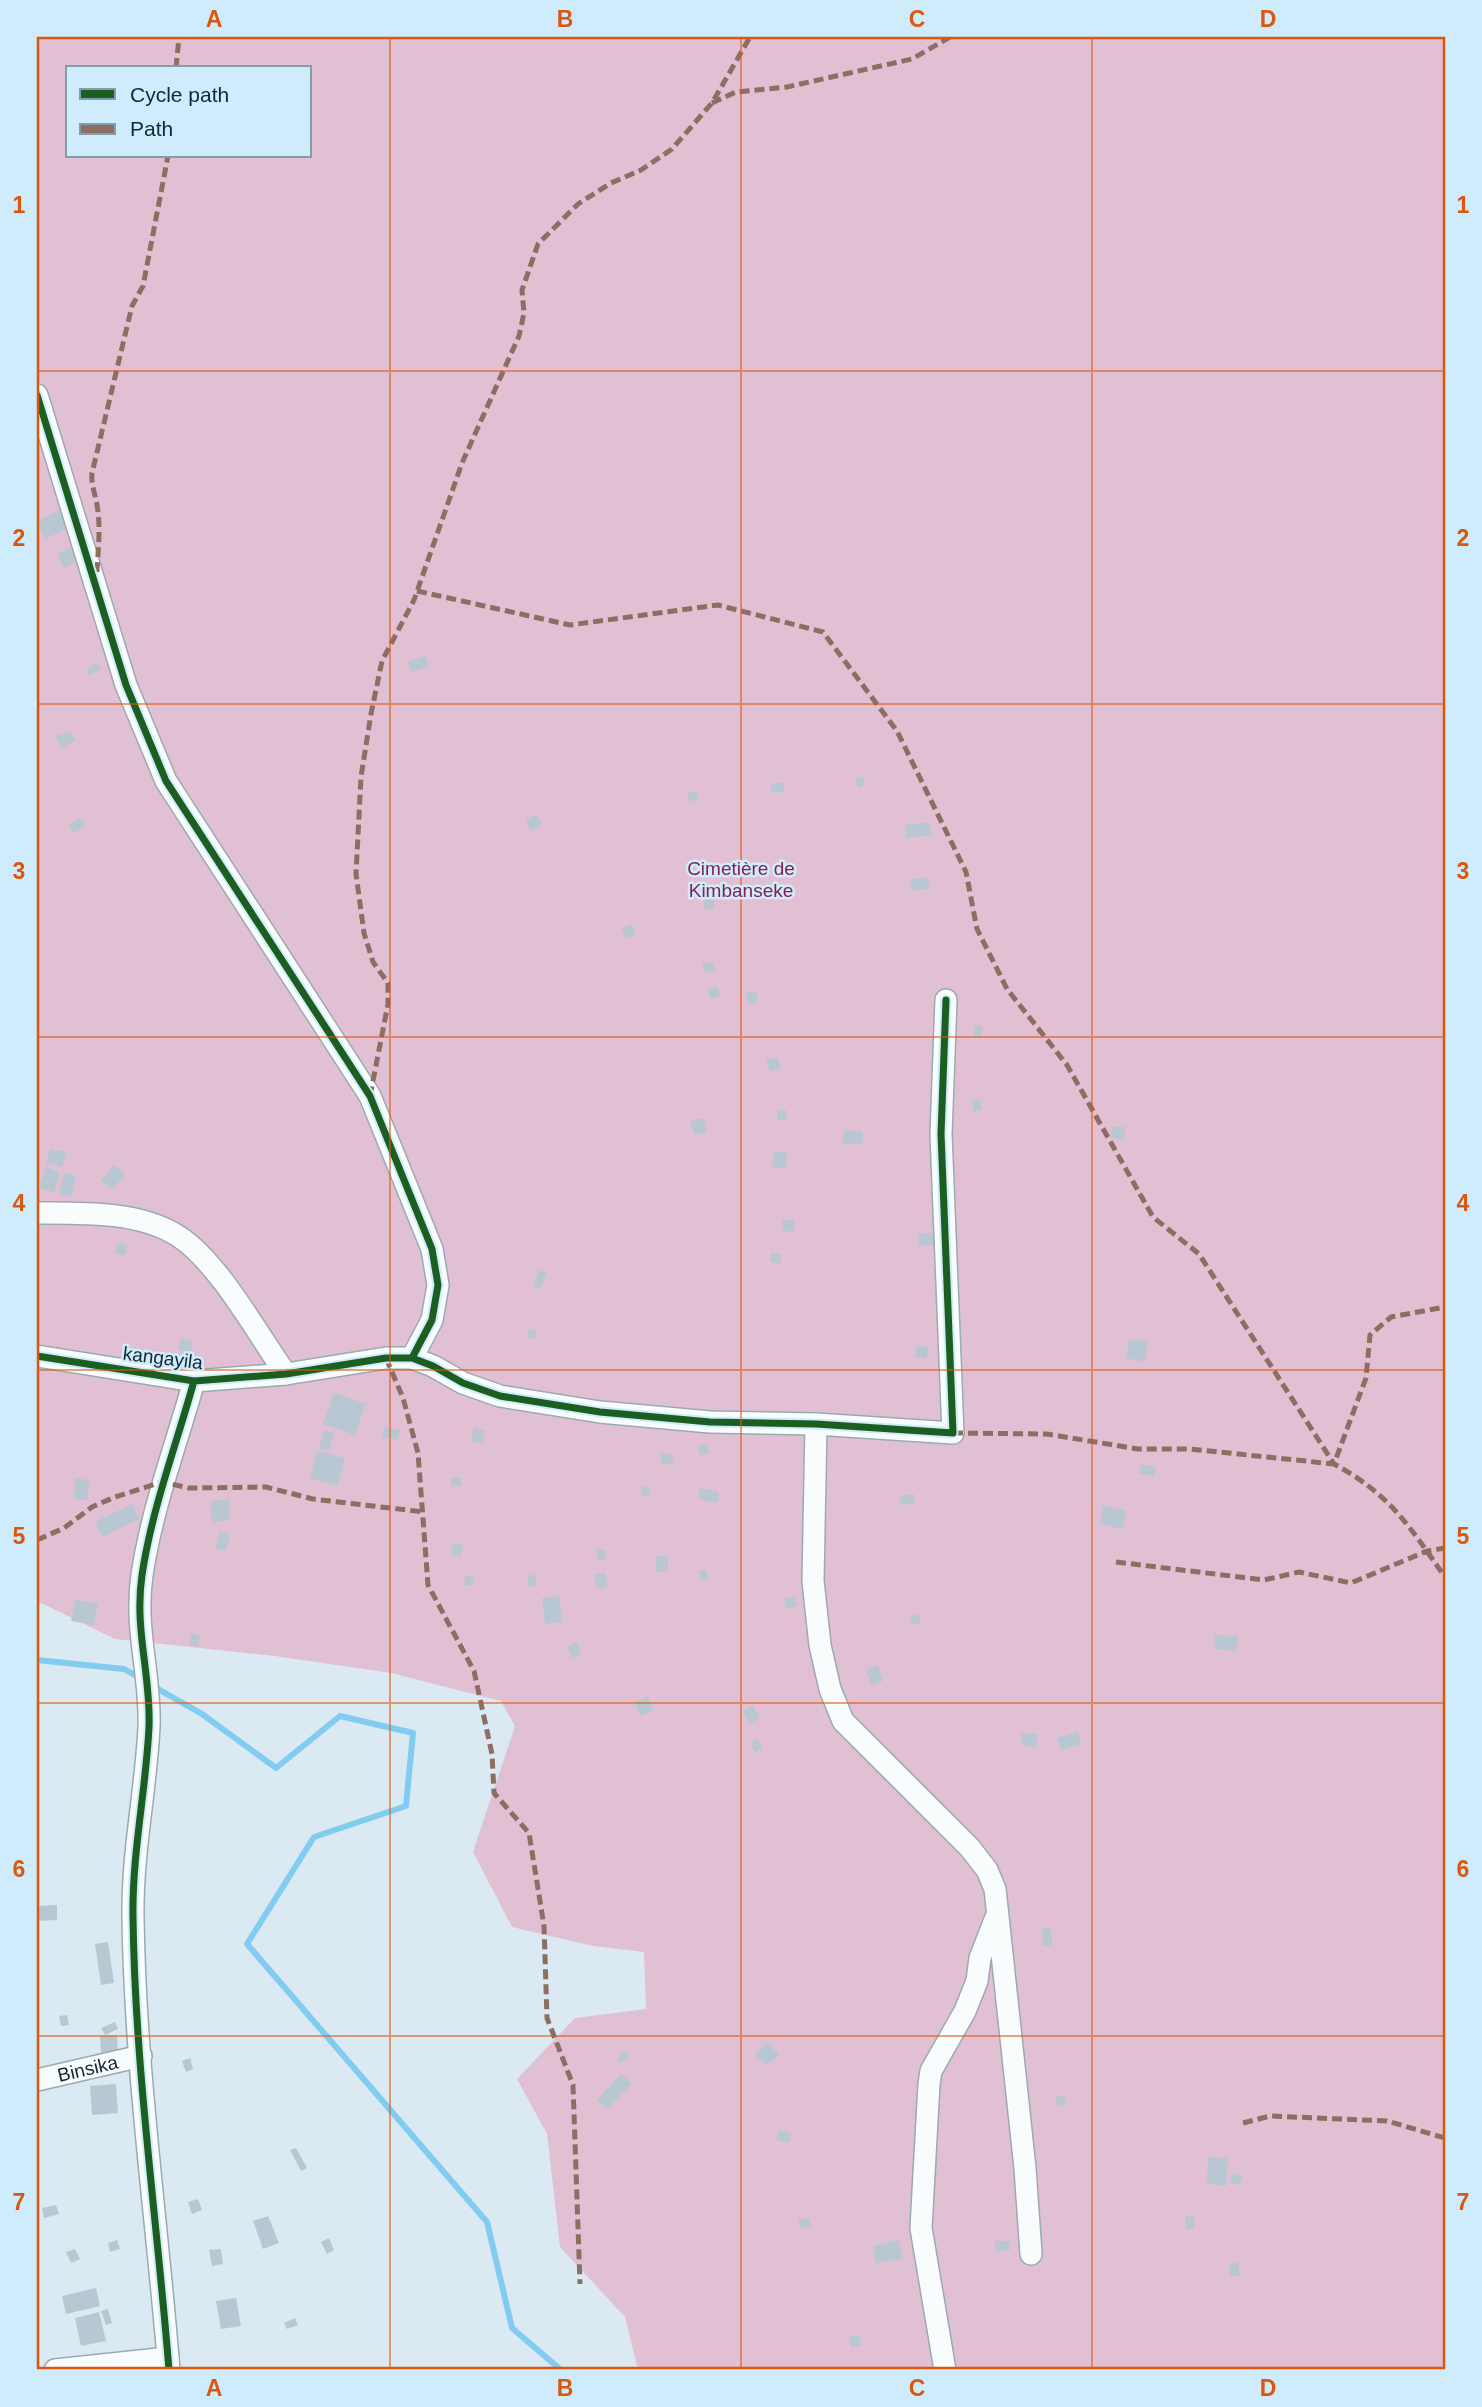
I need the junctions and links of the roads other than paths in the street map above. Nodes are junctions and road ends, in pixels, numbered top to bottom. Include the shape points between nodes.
1 (37, 395) edge
2 (946, 1000) dead end
3 (37, 1213) edge
4 (37, 1356) edge
5 (411, 1359) junction
6 (286, 1374) junction
7 (194, 1381) junction
8 (816, 1424) junction
9 (997, 1915) junction
10 (141, 2056) junction
11 (37, 2080) edge
12 (1031, 2254) dead end
13 (168, 2364) edge
14 (55, 2370) edge
15 (945, 2370) edge

1 - 5 street via 126,685 166,781 370,1096 432,1249 438,1285 432,1320
2 - 8 street via 941,1134 953,1433
3 - 6 street via 130,1220 178,1236 205,1261
4 - 7 street, kangayila
5 - 6 street, kangayila via 386,1358
5 - 8 street via 500,1396 600,1412 710,1422
6 - 7 street, kangayila
7 - 10 street via 155,1507 138,1619 149,1726 133,1914
8 - 9 street via 813,1581 830,1689 843,1721 987,1870 995,1889
9 - 12 street
9 - 15 street via 965,2011 931,2071 929,2084 921,2228
10 - 11 street, Binsika
10 - 13 street
13 - 14 street

